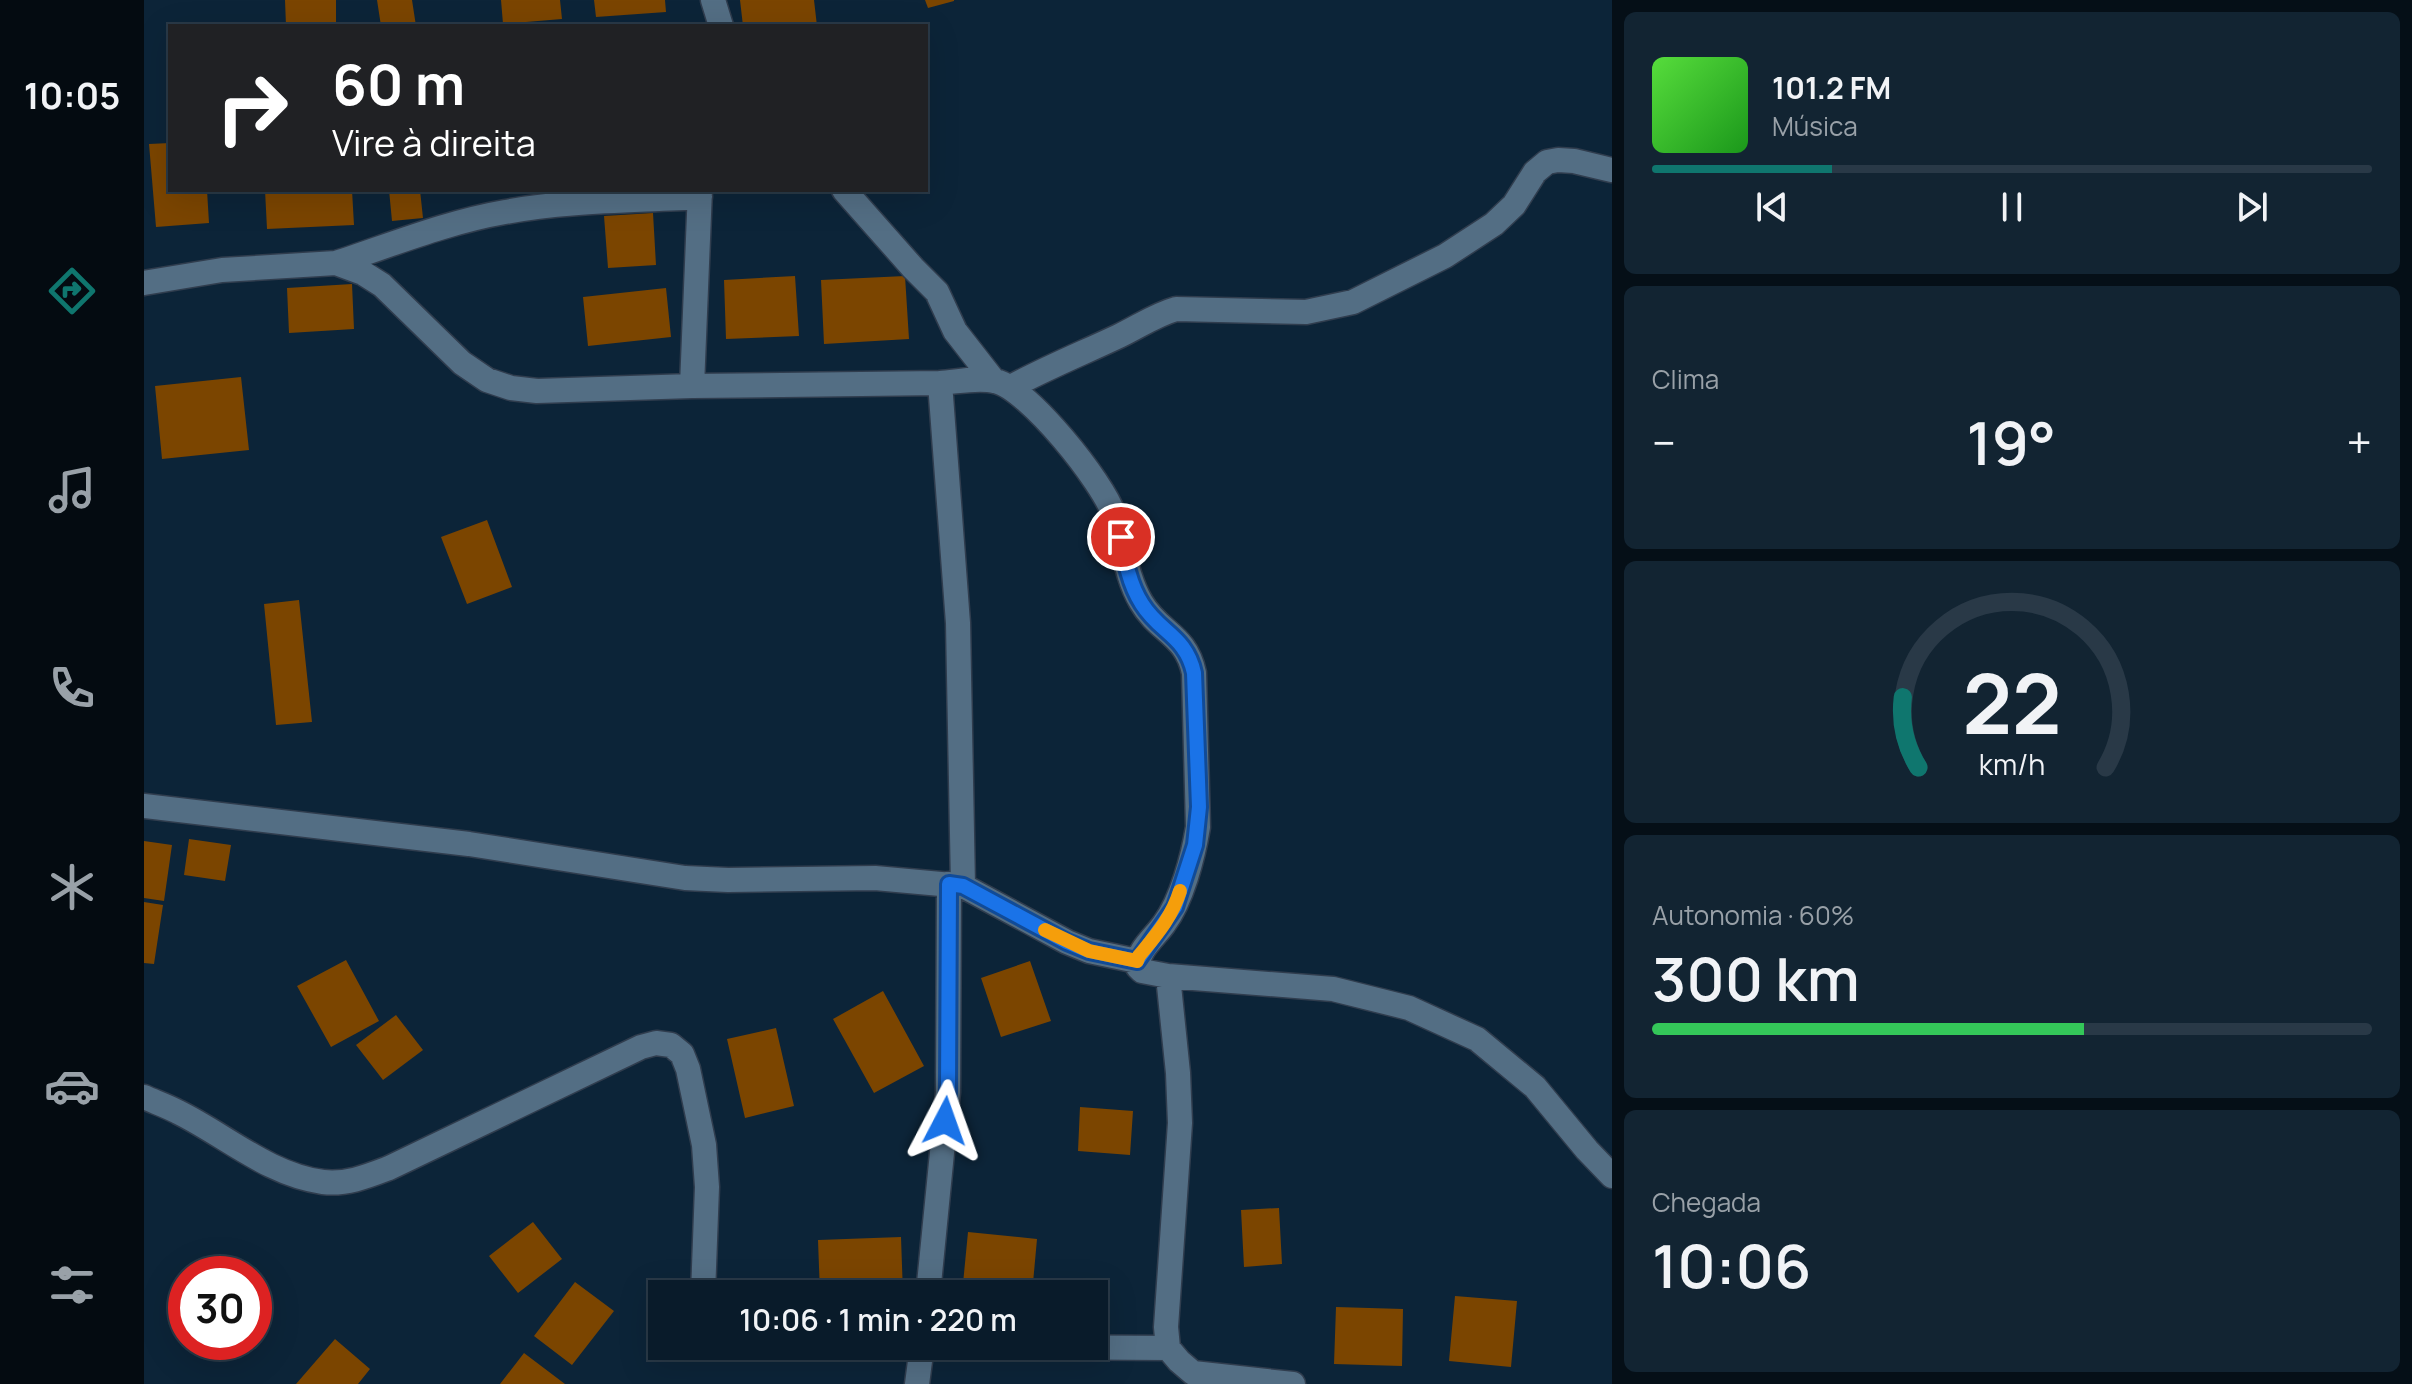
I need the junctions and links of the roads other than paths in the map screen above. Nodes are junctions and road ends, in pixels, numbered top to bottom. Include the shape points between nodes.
1 (713, 0) edge
2 (711, 24) edge
3 (720, 24) edge
4 (1612, 170) edge
5 (846, 192) edge
6 (700, 194) edge
7 (336, 263) junction
8 (144, 283) edge
9 (940, 383) junction
10 (1002, 384) junction
11 (692, 386) junction
12 (144, 806) edge
13 (956, 885) junction
14 (1137, 961) junction
15 (1168, 976) junction
16 (144, 1097) edge
17 (1612, 1176) edge
18 (704, 1280) edge
19 (929, 1280) edge
20 (1108, 1348) edge
21 (1168, 1348) junction
22 (920, 1360) edge
23 (1191, 1378) edge
24 (917, 1384) edge
25 (1293, 1384) edge

1 - 2 street
1 - 3 street
4 - 10 street via 1574,161 1547,162 1494,224 1445,256 1353,302 1306,312 1176,309
5 - 10 street via 937,292 955,331
6 - 7 street via 506,211
6 - 11 street
7 - 8 street via 222,270
7 - 11 street via 382,285 462,363 487,380 537,391
9 - 10 street
9 - 11 street
9 - 13 street via 958,623
10 - 14 street via 1026,399 1104,491 1142,604 1184,646 1192,665 1199,807 1195,845 1175,907
12 - 13 street via 469,844 685,878 875,878
13 - 14 street via 1067,942
13 - 19 street via 948,1092
14 - 15 street via 1142,971
15 - 17 street via 1333,989 1409,1008 1477,1039 1512,1067
15 - 21 street via 1180,1123
16 - 18 street via 288,1173 324,1183 353,1181 641,1047 671,1045 688,1069 704,1145
20 - 21 street
21 - 23 street
22 - 24 street
23 - 25 street

